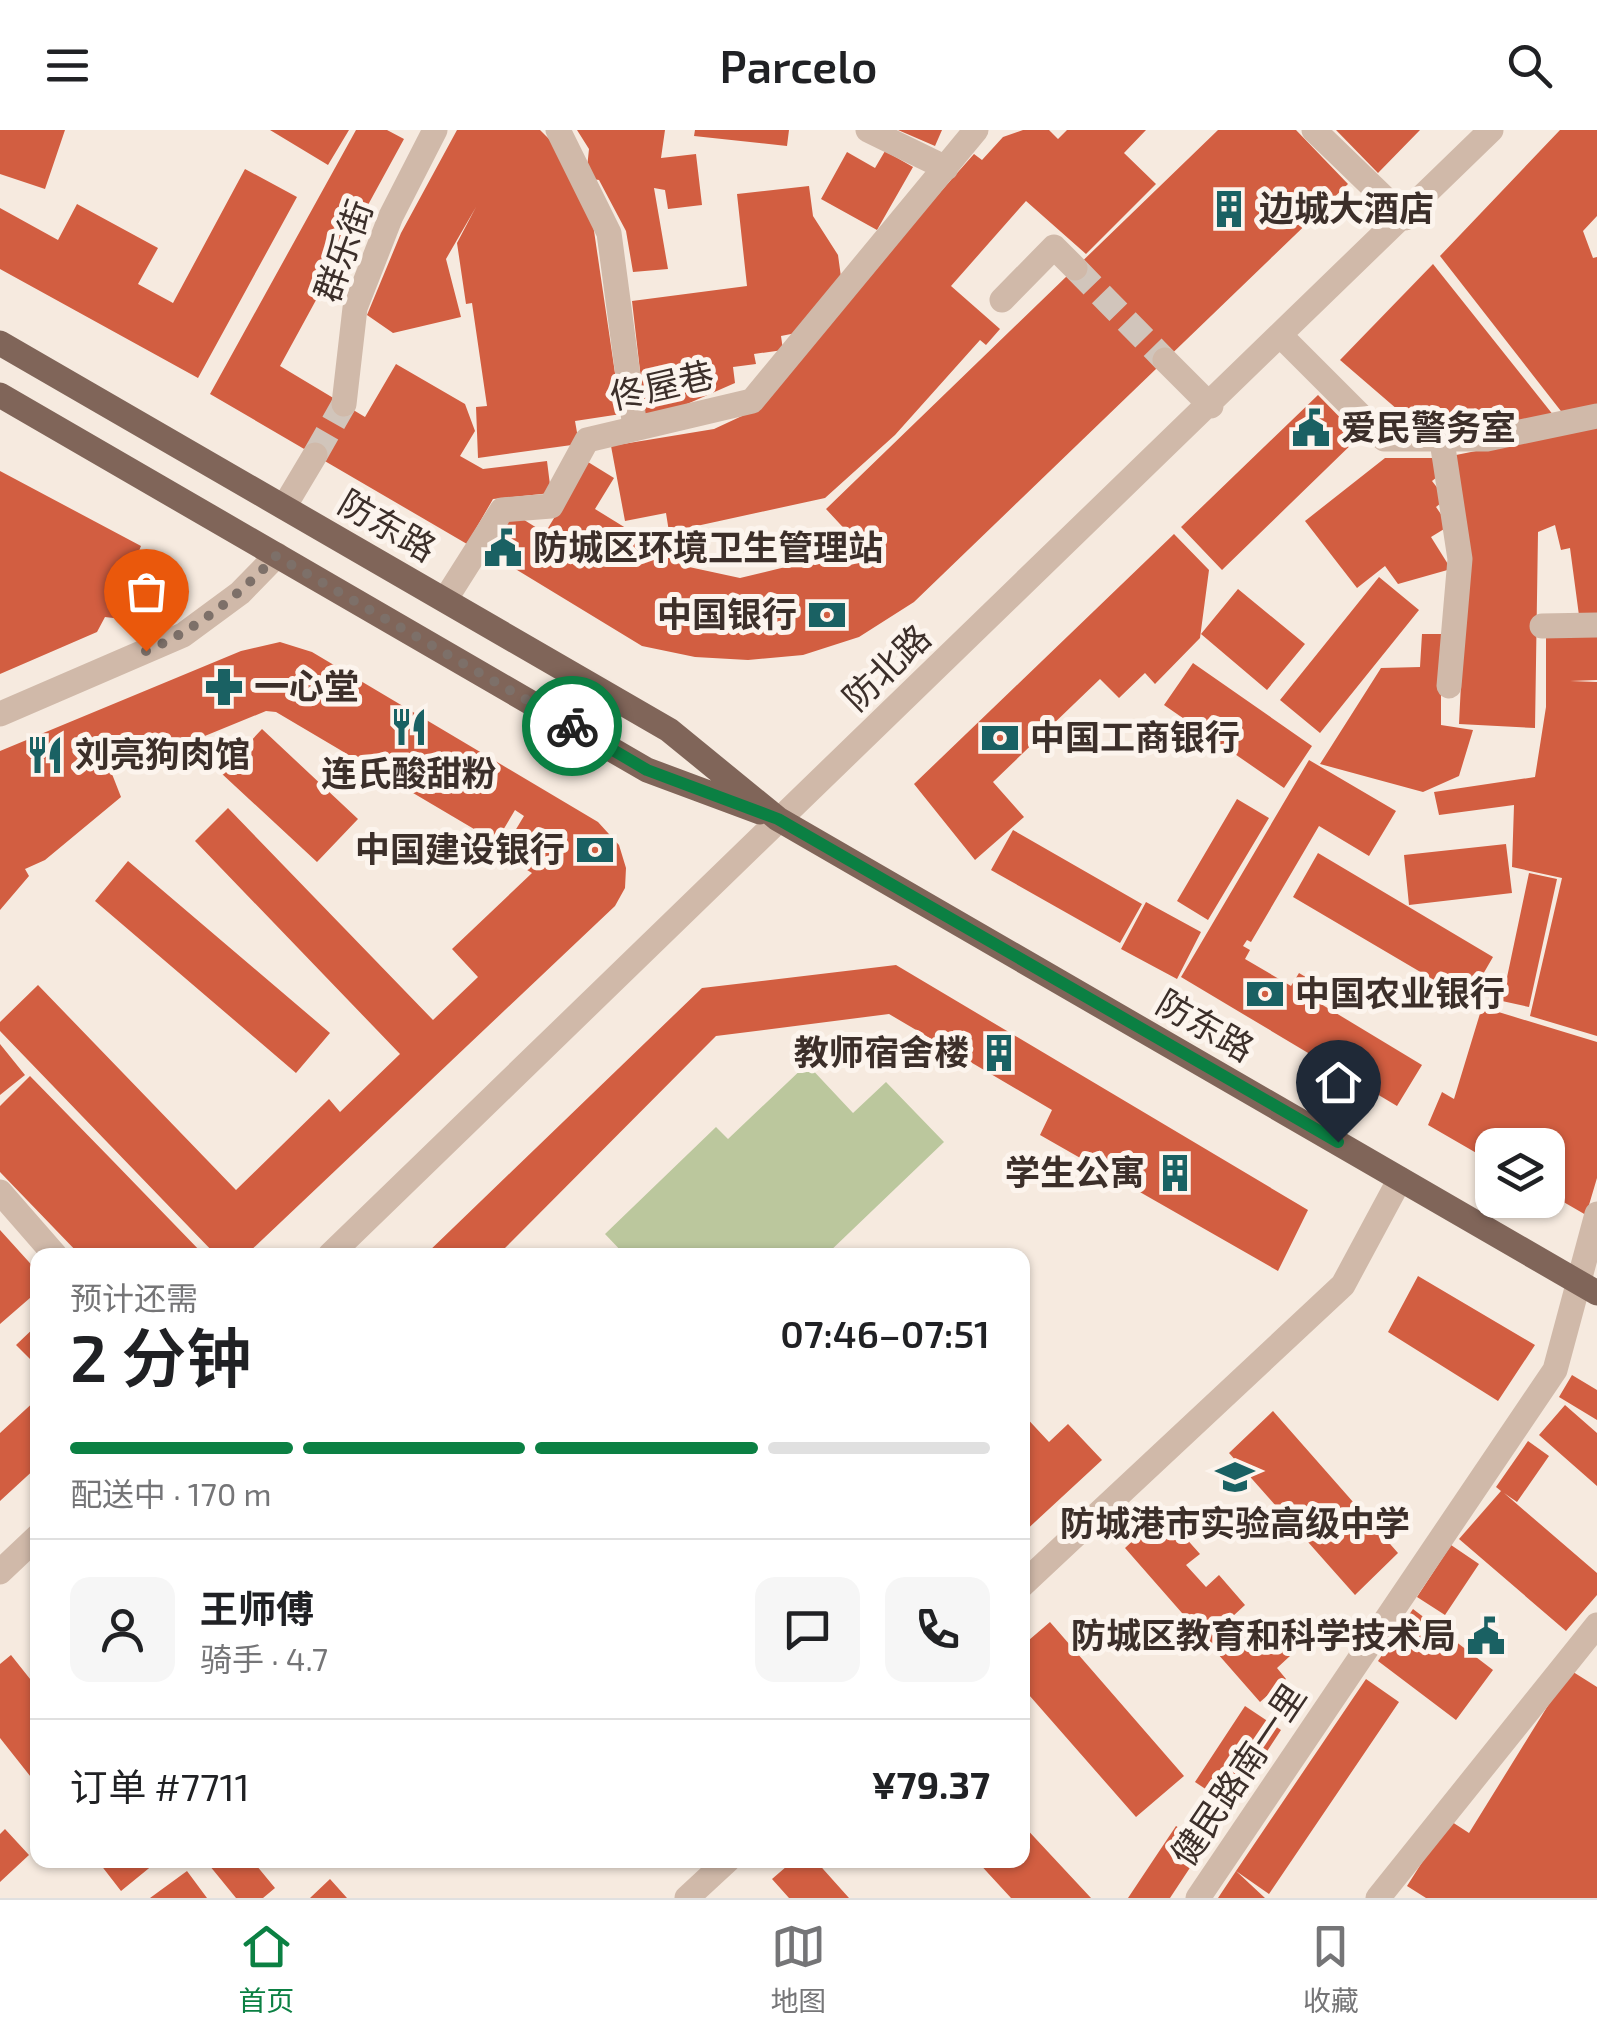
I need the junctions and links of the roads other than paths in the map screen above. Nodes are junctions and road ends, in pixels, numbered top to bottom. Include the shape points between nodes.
1 (558, 130) edge
2 (868, 130) edge
3 (976, 130) edge
4 (1314, 130) edge
5 (1491, 130) edge
6 (430, 132) edge
7 (946, 168) junction
8 (1405, 218) junction
9 (1075, 268) tunnel mouth
10 (1002, 300) dead end
11 (1282, 337) junction
12 (0, 343) edge
13 (1165, 360) tunnel mouth
14 (0, 395) edge
15 (344, 404) tunnel mouth
16 (1211, 406) junction
17 (1597, 416) edge
18 (635, 428) junction
19 (1442, 441) junction
20 (315, 454) tunnel mouth
21 (284, 507) junction
22 (276, 556) junction
23 (445, 600) junction
24 (1597, 624) edge
25 (1542, 626) dead end
26 (1449, 686) dead end
27 (0, 714) edge
28 (778, 819) junction
29 (1400, 1179) junction
30 (0, 1192) edge
31 (1597, 1214) edge
32 (49, 1248) edge
33 (337, 1248) edge
34 (1587, 1287) edge
35 (30, 1544) edge
36 (0, 1572) edge
37 (1030, 1577) edge
38 (1597, 1625) edge
39 (719, 1868) edge
40 (687, 1898) edge
41 (1198, 1898) edge
42 (1378, 1898) edge

1 - 18 street via 608,233
2 - 7 street
3 - 7 street, 佟屋巷
4 - 8 street
5 - 8 street, 防北路
6 - 15 street, 群乐街 via 355,308
7 - 18 street, 佟屋巷 via 752,401
8 - 11 street, 防北路
9 - 10 street via 1054,246
11 - 16 street, 防北路
11 - 19 street via 1384,439
12 - 21 main road, 防东路
13 - 16 street
14 - 22 main road, 防东路
16 - 28 street, 防北路
17 - 19 street via 1487,439
18 - 23 street, 佟屋巷 via 587,440 551,506 502,510
19 - 26 street via 1460,559
20 - 21 street
21 - 23 main road, 防东路
22 - 27 street via 183,635
22 - 28 main road, 防东路 via 647,770
23 - 28 main road, 防东路 via 669,730
24 - 25 street
28 - 29 main road, 防东路
28 - 33 street, 防北路
29 - 34 main road, 防东路
29 - 37 street via 1342,1286
30 - 32 street
31 - 34 street, 健民路南一里
34 - 41 street, 健民路南一里 via 1555,1370
35 - 36 street
38 - 42 street
39 - 40 street

